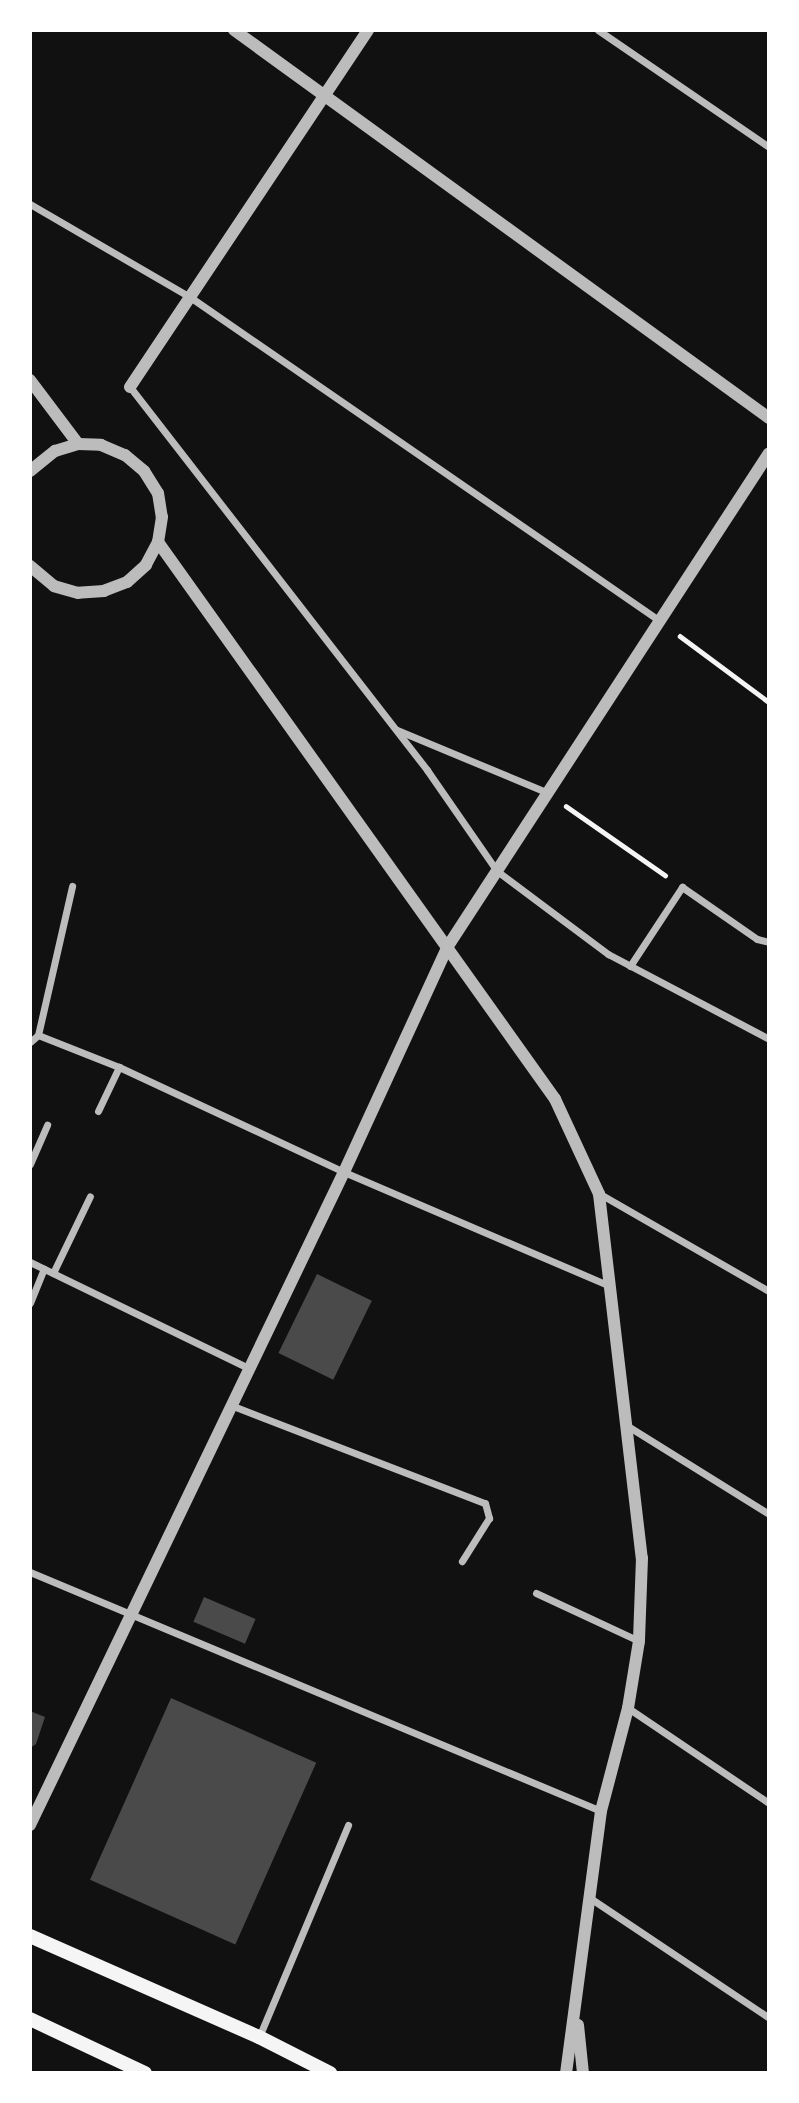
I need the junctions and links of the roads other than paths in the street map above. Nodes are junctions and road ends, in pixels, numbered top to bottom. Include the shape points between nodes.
1 (234, 30) edge
2 (368, 30) edge
3 (598, 30) edge
4 (325, 94) junction
5 (769, 147) edge
6 (30, 204) edge
7 (190, 297) junction
8 (30, 380) edge
9 (130, 387) joint
10 (769, 418) edge
11 (78, 444) junction
12 (769, 453) edge
13 (30, 471) edge
14 (158, 542) junction
15 (31, 570) edge
16 (660, 621) junction
17 (397, 730) junction
18 (548, 793) junction
19 (497, 871) junction
20 (72, 886) dead end
21 (769, 942) edge
22 (447, 946) junction
23 (630, 966) junction
24 (38, 1035) junction
25 (769, 1039) edge
26 (30, 1042) edge
27 (119, 1067) junction
28 (99, 1111) dead end
29 (47, 1125) dead end
30 (30, 1164) edge
31 (344, 1172) junction
32 (599, 1194) junction
33 (90, 1196) dead end
34 (30, 1262) edge
35 (44, 1269) junction
36 (53, 1273) junction
37 (613, 1287) junction
38 (769, 1292) edge
39 (30, 1303) edge
40 (250, 1369) junction
41 (233, 1406) junction
42 (625, 1425) junction
43 (769, 1514) edge
44 (462, 1561) dead end
45 (30, 1572) edge
46 (536, 1593) dead end
47 (130, 1617) junction
48 (639, 1641) junction
49 (628, 1709) junction
50 (769, 1803) edge
51 (601, 1811) junction
52 (30, 1825) edge
53 (348, 1825) dead end
54 (589, 1898) junction
55 (30, 1936) edge
56 (576, 2006) junction
57 (769, 2018) edge
58 (30, 2020) edge
59 (259, 2037) junction
60 (145, 2073) edge
61 (330, 2073) edge
62 (566, 2073) edge
63 (583, 2073) edge

1 - 4 street
2 - 4 street
3 - 5 street
4 - 7 street
4 - 10 street
6 - 7 street
7 - 9 street
7 - 16 street
8 - 11 street
9 - 17 street
11 - 13 street via 55,451
11 - 14 street via 102,445 125,455 144,471 158,493 162,517
12 - 16 street
14 - 15 street via 146,565 127,582 104,592 78,593 54,586
14 - 22 street
16 - 18 street
17 - 18 street
17 - 19 street
18 - 19 street
19 - 22 street
19 - 23 street
20 - 24 street
21 - 23 street via 757,939 682,887
22 - 31 street
22 - 32 street via 555,1099
23 - 25 street
24 - 26 street
24 - 27 street
27 - 28 street
27 - 31 street
29 - 30 street
31 - 37 street
31 - 40 street
32 - 37 street
32 - 38 street
33 - 36 street
34 - 35 street
35 - 36 street
35 - 39 street
36 - 40 street
37 - 42 street
40 - 41 street
41 - 44 street via 485,1503 489,1518
41 - 47 street
42 - 43 street
42 - 48 street via 642,1559
45 - 47 street
46 - 48 street
47 - 51 street
47 - 52 street
48 - 49 street
49 - 50 street
49 - 51 street
51 - 54 street
53 - 59 street
54 - 56 street
54 - 57 street
55 - 59 main road
56 - 62 street
56 - 63 street
58 - 60 main road
59 - 61 main road

